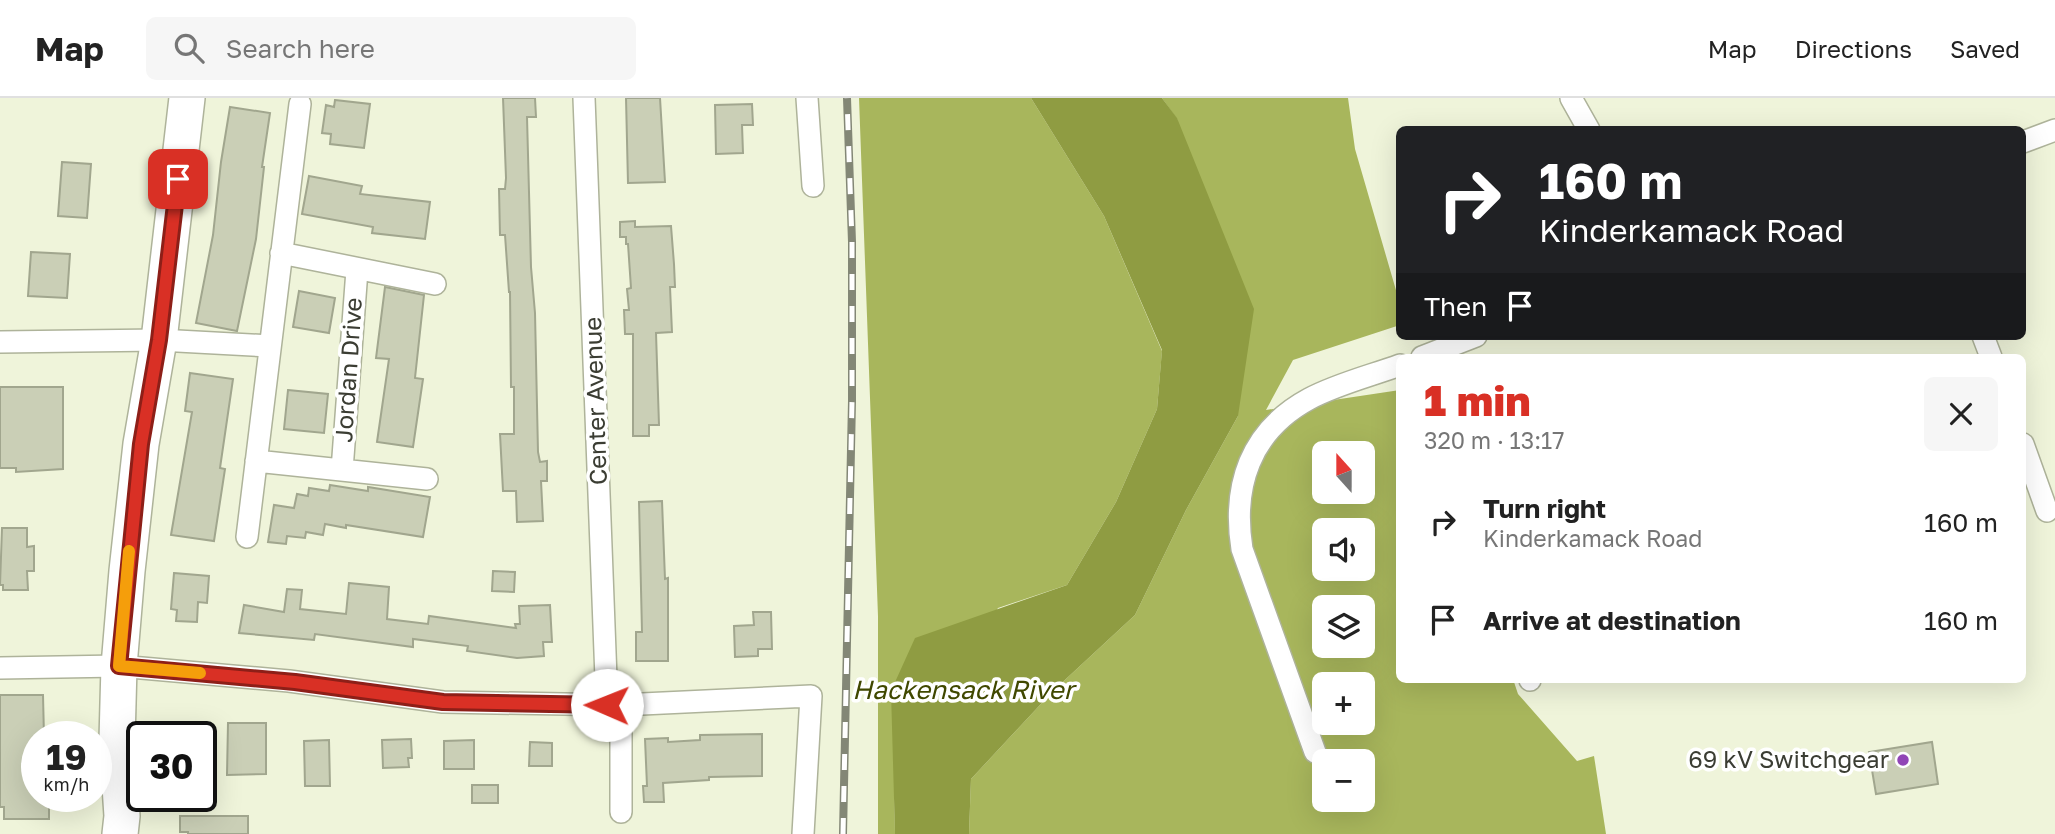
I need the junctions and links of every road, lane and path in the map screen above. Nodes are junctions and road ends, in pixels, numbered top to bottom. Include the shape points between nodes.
1 (187, 98) edge
2 (584, 98) edge
3 (807, 98) edge
4 (1571, 98) edge
5 (300, 104) dead end
6 (1587, 126) edge
7 (2055, 130) edge
8 (2026, 141) edge
9 (813, 186) dead end
10 (281, 253) junction
11 (356, 270) junction
12 (435, 284) dead end
13 (159, 340) junction
14 (1466, 340) edge
15 (0, 342) edge
16 (270, 346) junction
17 (1430, 354) edge
18 (1396, 366) edge
19 (2026, 452) edge
20 (256, 461) junction
21 (342, 470) junction
22 (427, 479) dead end
23 (2047, 511) dead end
24 (247, 537) dead end
25 (119, 666) junction
26 (0, 668) edge
27 (614, 705) junction
28 (1314, 749) edge
29 (621, 812) dead end
30 (120, 834) edge
31 (803, 834) edge

1 - 13 main road
2 - 27 street, Center Avenue
3 - 9 street
4 - 6 street
5 - 10 street
7 - 8 street
10 - 11 street, Jordan Drive
10 - 16 street
11 - 12 street, Jordan Drive
11 - 21 street, Jordan Drive
13 - 15 street
13 - 16 street
13 - 25 main road via 141,444
14 - 17 street
16 - 20 street
18 - 28 street via 1323,393 1291,411 1257,448 1239,497 1242,550
19 - 23 street
20 - 21 street, Jordan Drive
20 - 24 street
21 - 22 street, Jordan Drive
25 - 26 street
25 - 27 street via 295,682 443,702
25 - 30 main road
27 - 29 street, Center Avenue
27 - 31 street via 811,696

